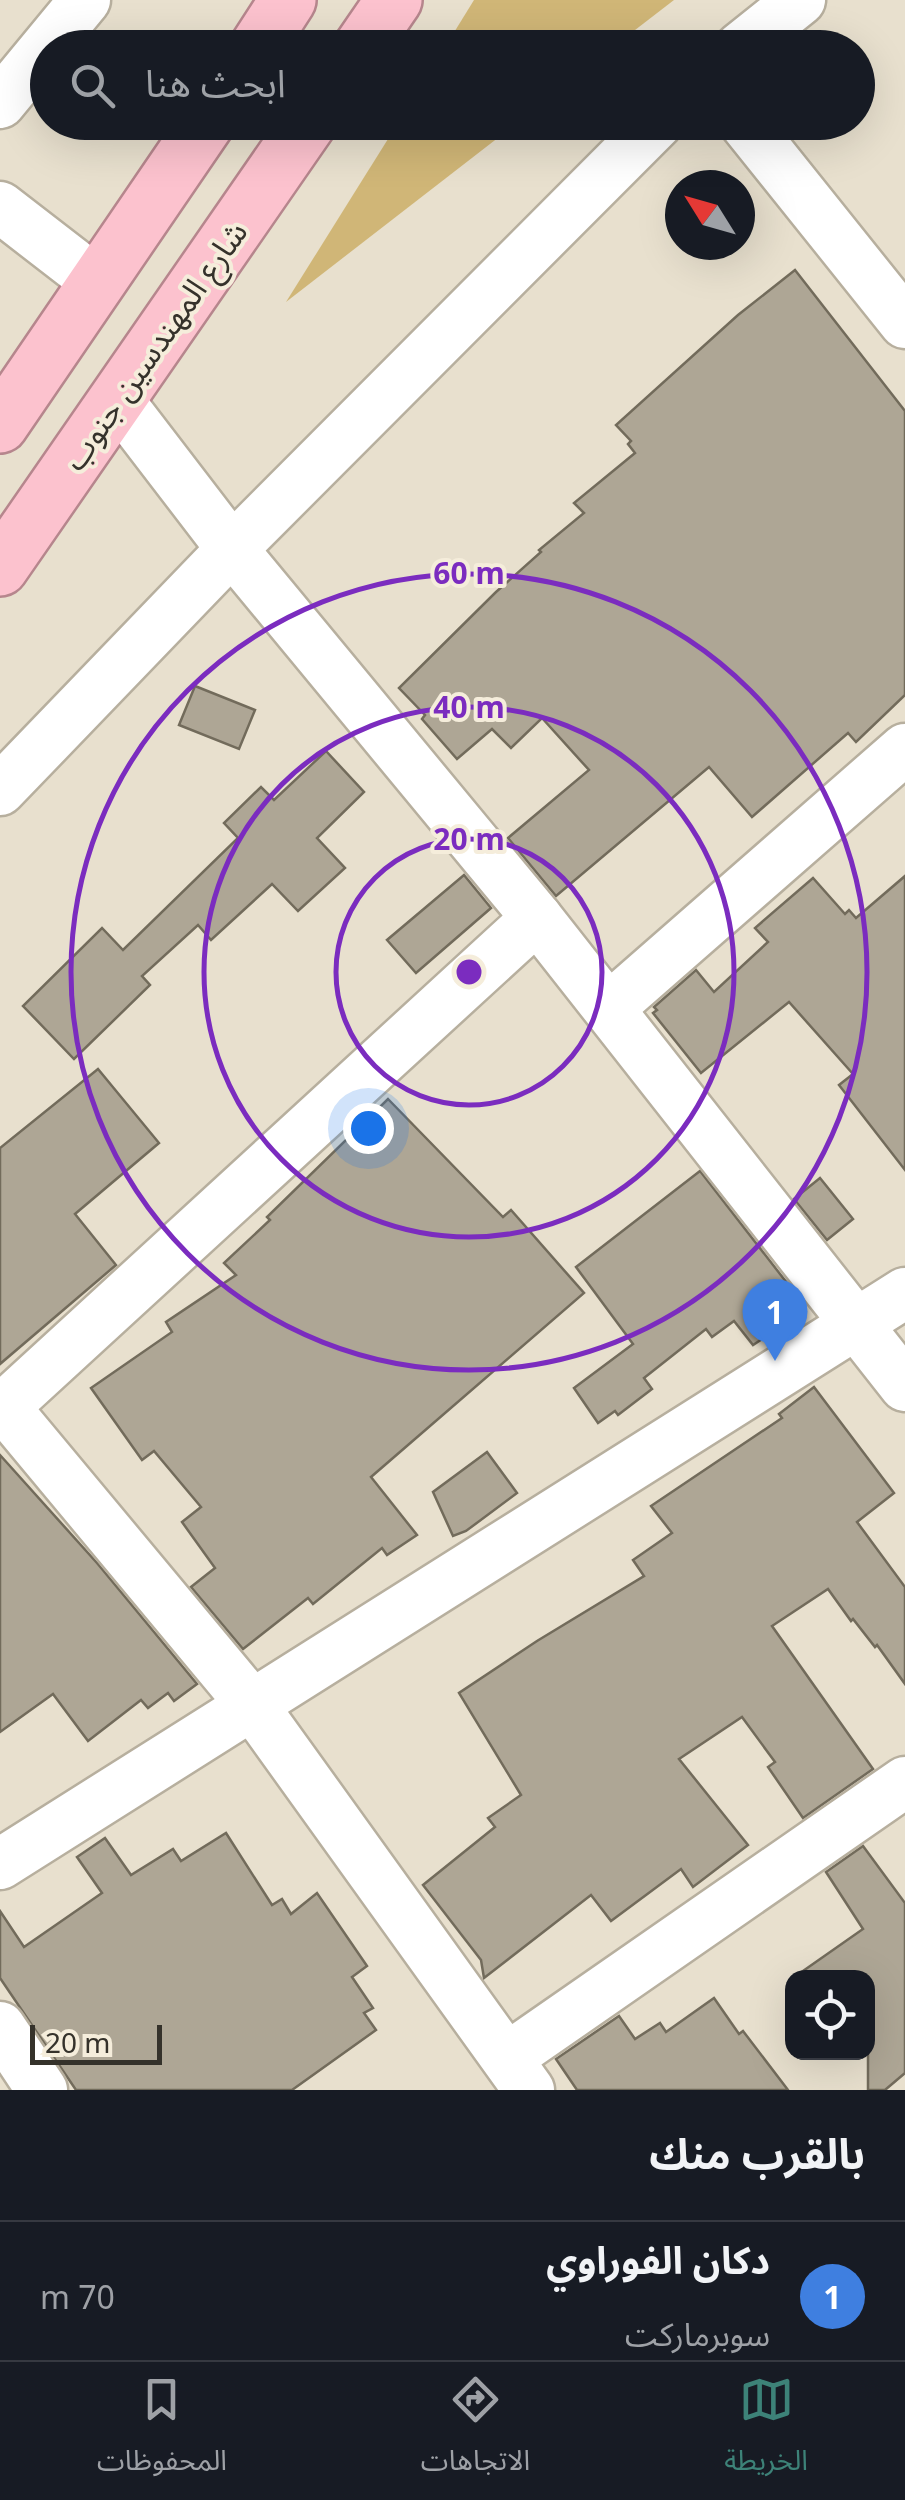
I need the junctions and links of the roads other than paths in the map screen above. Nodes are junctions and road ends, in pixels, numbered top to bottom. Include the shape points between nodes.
1 (86, 0) edge
2 (288, 0) edge
3 (394, 0) edge
4 (800, 0) edge
5 (61, 30) edge
6 (269, 30) edge
7 (373, 30) edge
8 (762, 30) edge
9 (30, 66) edge
10 (0, 102) edge
11 (195, 140) edge
12 (297, 140) edge
13 (640, 140) edge
14 (758, 140) edge
15 (0, 208) edge
16 (97, 282) junction
17 (905, 323) edge
18 (117, 399) junction
19 (0, 425) edge
20 (232, 549) junction
21 (0, 568) edge
22 (905, 749) edge
23 (0, 790) edge
24 (537, 918) junction
25 (609, 1008) junction
26 (905, 1293) edge
27 (854, 1322) junction
28 (905, 1386) edge
29 (2, 1405) edge
30 (253, 1706) junction
31 (905, 1782) edge
32 (0, 1864) edge
33 (0, 2027) edge
34 (518, 2074) edge
35 (42, 2090) edge

1 - 5 street
2 - 6 highway
3 - 7 highway
4 - 8 street
9 - 10 street
11 - 16 highway
12 - 18 highway, شارع المهندسين جنوب
13 - 20 street
14 - 17 street
15 - 16 street
16 - 19 highway
18 - 20 street
18 - 21 highway, شارع المهندسين جنوب
20 - 23 street
20 - 24 street
22 - 25 street
24 - 25 street
24 - 29 street
25 - 27 street
26 - 27 street
27 - 28 street
27 - 30 street
29 - 30 street
30 - 32 street
30 - 34 street
31 - 34 street
33 - 35 street

